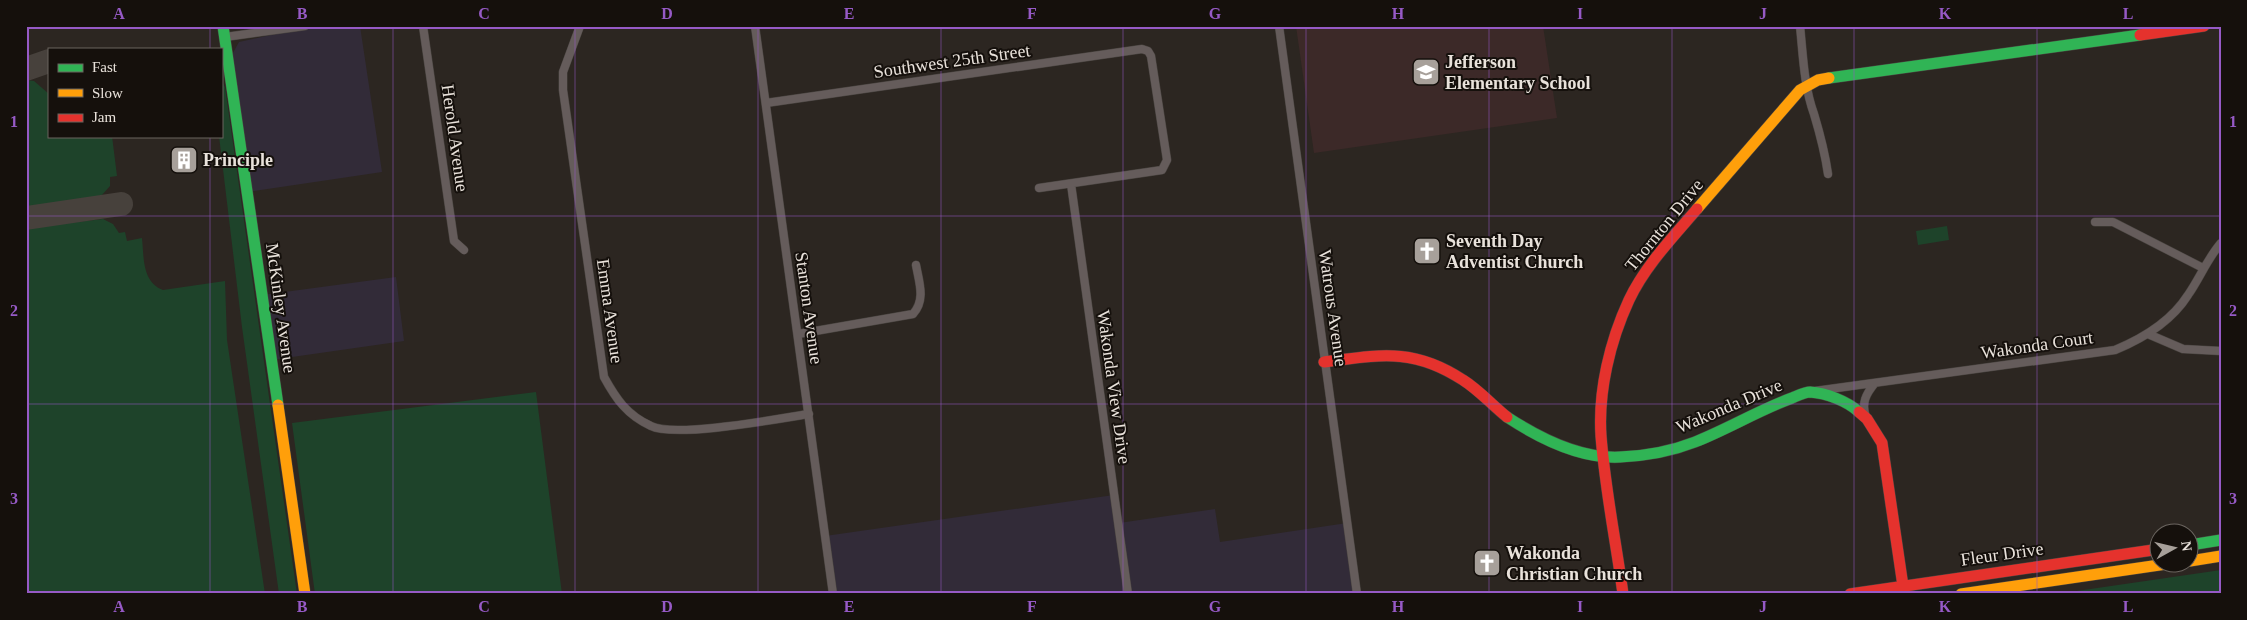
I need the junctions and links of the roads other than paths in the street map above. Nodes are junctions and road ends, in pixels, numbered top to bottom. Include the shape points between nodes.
1 (305, 26) edge
2 (423, 26) edge
3 (580, 26) edge
4 (755, 26) edge
5 (1279, 26) edge
6 (1800, 26) edge
7 (2204, 26) edge
8 (224, 32) edge
9 (1807, 84) junction
10 (766, 103) junction
11 (1828, 174) dead end
12 (1071, 184) junction
13 (1039, 188) dead end
14 (2095, 222) dead end
15 (2221, 243) edge
16 (464, 250) dead end
17 (916, 265) dead end
18 (2203, 268) junction
19 (798, 334) junction
20 (2148, 334) junction
21 (2221, 351) edge
22 (1324, 362) junction
23 (1875, 382) junction
24 (1809, 392) junction
25 (808, 414) junction
26 (1867, 419) junction
27 (1603, 456) junction
28 (2221, 540) edge
29 (2200, 543) edge
30 (2150, 551) edge
31 (2221, 556) edge
32 (2200, 559) edge
33 (2150, 566) edge
34 (1900, 590) edge
35 (305, 594) edge
36 (833, 594) edge
37 (1128, 594) edge
38 (1357, 594) edge
39 (1623, 594) edge
40 (1850, 594) edge
41 (1961, 594) edge

1 - 8 street
2 - 16 street, Herold Avenue via 454,241
3 - 25 street, Emma Avenue via 565,66 563,90 604,377 619,404 652,427 690,430
4 - 10 street, Stanton Avenue
5 - 22 street, Watrous Avenue
6 - 9 street
7 - 9 street
8 - 35 street, McKinley Avenue
9 - 11 street via 1824,144
9 - 27 street, Thornton Drive via 1662,251 1630,298 1613,342 1604,379 1601,410
10 - 12 street, Southwest 25th Street via 1148,51 1152,56 1167,160 1162,170
10 - 19 street, Stanton Avenue
12 - 13 street
12 - 37 street, Wakonda View Drive
14 - 18 street via 2113,222
15 - 18 street, Wakonda Court
17 - 19 street via 922,300 920,308 913,314
18 - 20 street, Wakonda Court via 2180,306
19 - 25 street, Stanton Avenue
20 - 21 street via 2184,349
20 - 23 street, Wakonda Court via 2115,350
22 - 27 street, Wakonda Drive via 1390,354 1429,361 1464,380 1525,429 1567,448
22 - 38 street, Watrous Avenue
23 - 24 street, Wakonda Court
23 - 26 street via 1864,400
24 - 26 street, Wakonda Drive via 1841,400
24 - 27 street, Wakonda Drive via 1670,450 1645,455
25 - 36 street, Stanton Avenue
26 - 34 street, Wakonda Drive via 1879,436 1885,457
27 - 39 street, Thornton Drive
28 - 29 street
30 - 34 street, Fleur Drive
31 - 32 street
33 - 41 street, Fleur Drive
34 - 40 street, Fleur Drive

